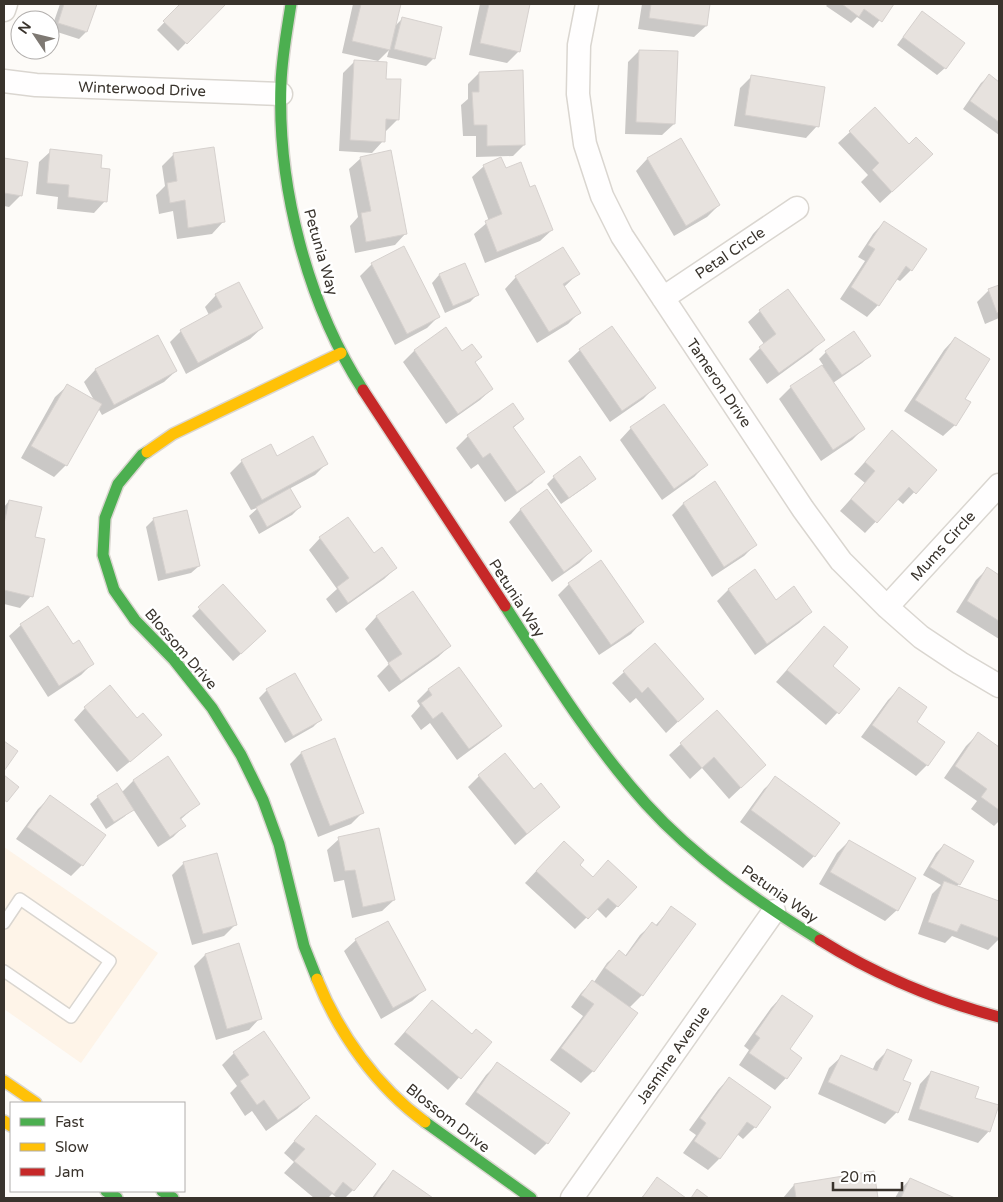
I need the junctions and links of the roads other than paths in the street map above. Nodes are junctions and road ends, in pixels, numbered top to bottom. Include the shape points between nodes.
1 (6, 4) edge
2 (291, 4) edge
3 (587, 4) edge
4 (4, 10) edge
5 (4, 81) edge
6 (281, 94) junction
7 (797, 208) dead end
8 (663, 298) junction
9 (341, 352) junction
10 (999, 485) edge
11 (887, 608) junction
12 (999, 686) edge
13 (774, 911) junction
14 (4, 923) edge
15 (4, 971) edge
16 (999, 1017) edge
17 (4, 1081) edge
18 (35, 1102) edge
19 (531, 1198) edge
20 (572, 1198) edge

1 - 4 street
2 - 6 street, Petunia Way
3 - 8 street, Tameron Drive via 579,45 578,84 585,144 602,196 622,236
5 - 6 street, Winterwood Drive
6 - 9 street, Petunia Way via 285,155 304,259
7 - 8 street, Petal Circle
8 - 11 street, Tameron Drive via 803,510 841,561
9 - 13 street, Petunia Way via 601,750 635,792 674,832
9 - 19 street, Blossom Drive via 173,434 142,455 118,484 105,518 103,555 114,590 135,620 174,660 212,708 242,755 279,844 304,946 344,1034 377,1078 407,1109
10 - 11 street, Mums Circle
11 - 12 street, Tameron Drive via 921,636
13 - 16 street, Petunia Way via 872,972 926,995
13 - 20 street, Jasmine Avenue
14 - 15 lane via 20,899 110,961 71,1017
17 - 18 street

